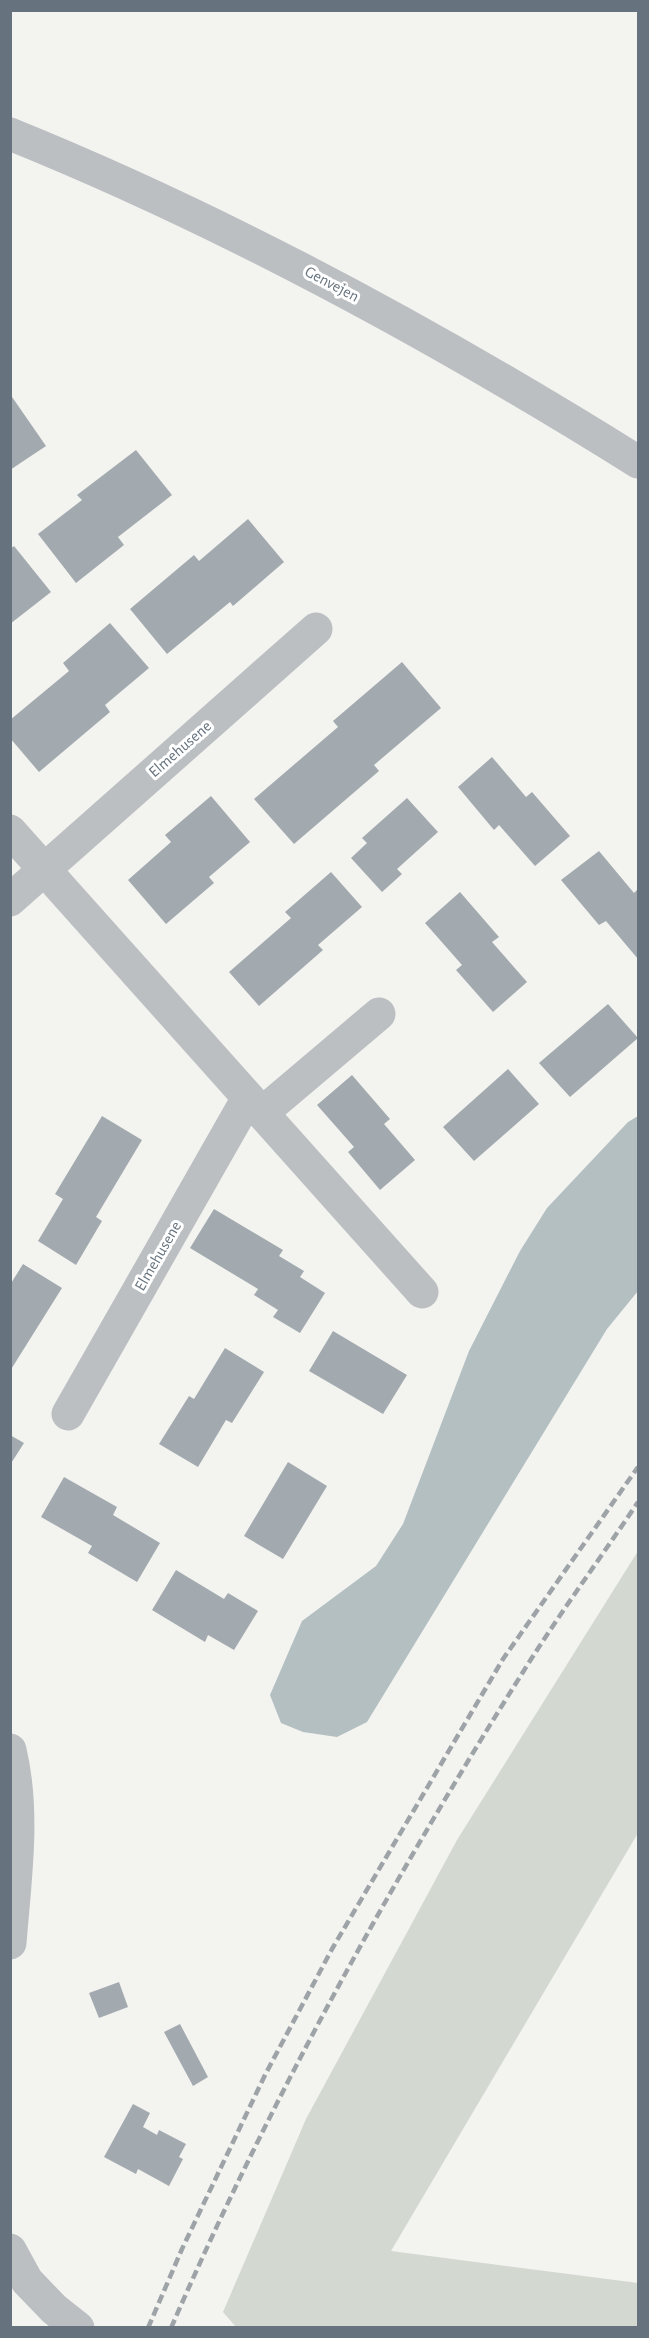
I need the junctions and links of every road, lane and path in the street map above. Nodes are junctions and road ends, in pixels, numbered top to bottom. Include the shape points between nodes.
1 (10, 134) edge
2 (639, 462) edge
3 (316, 629) dead end
4 (10, 831) edge
5 (44, 870) junction
6 (10, 900) edge
7 (379, 1014) dead end
8 (255, 1106) junction
9 (422, 1292) dead end
10 (68, 1414) dead end
11 (10, 1750) edge
12 (10, 1943) edge
13 (10, 2250) edge
14 (78, 2328) edge

1 - 2 street, Genvejen via 179,208 304,269 415,328
3 - 5 street, Elmehusene
4 - 5 street
5 - 6 street, Elmehusene
5 - 8 street
7 - 8 street, Elmehusene
8 - 9 street
8 - 10 street, Elmehusene
11 - 12 street via 17,1781 18,1828
13 - 14 street via 27,2281

